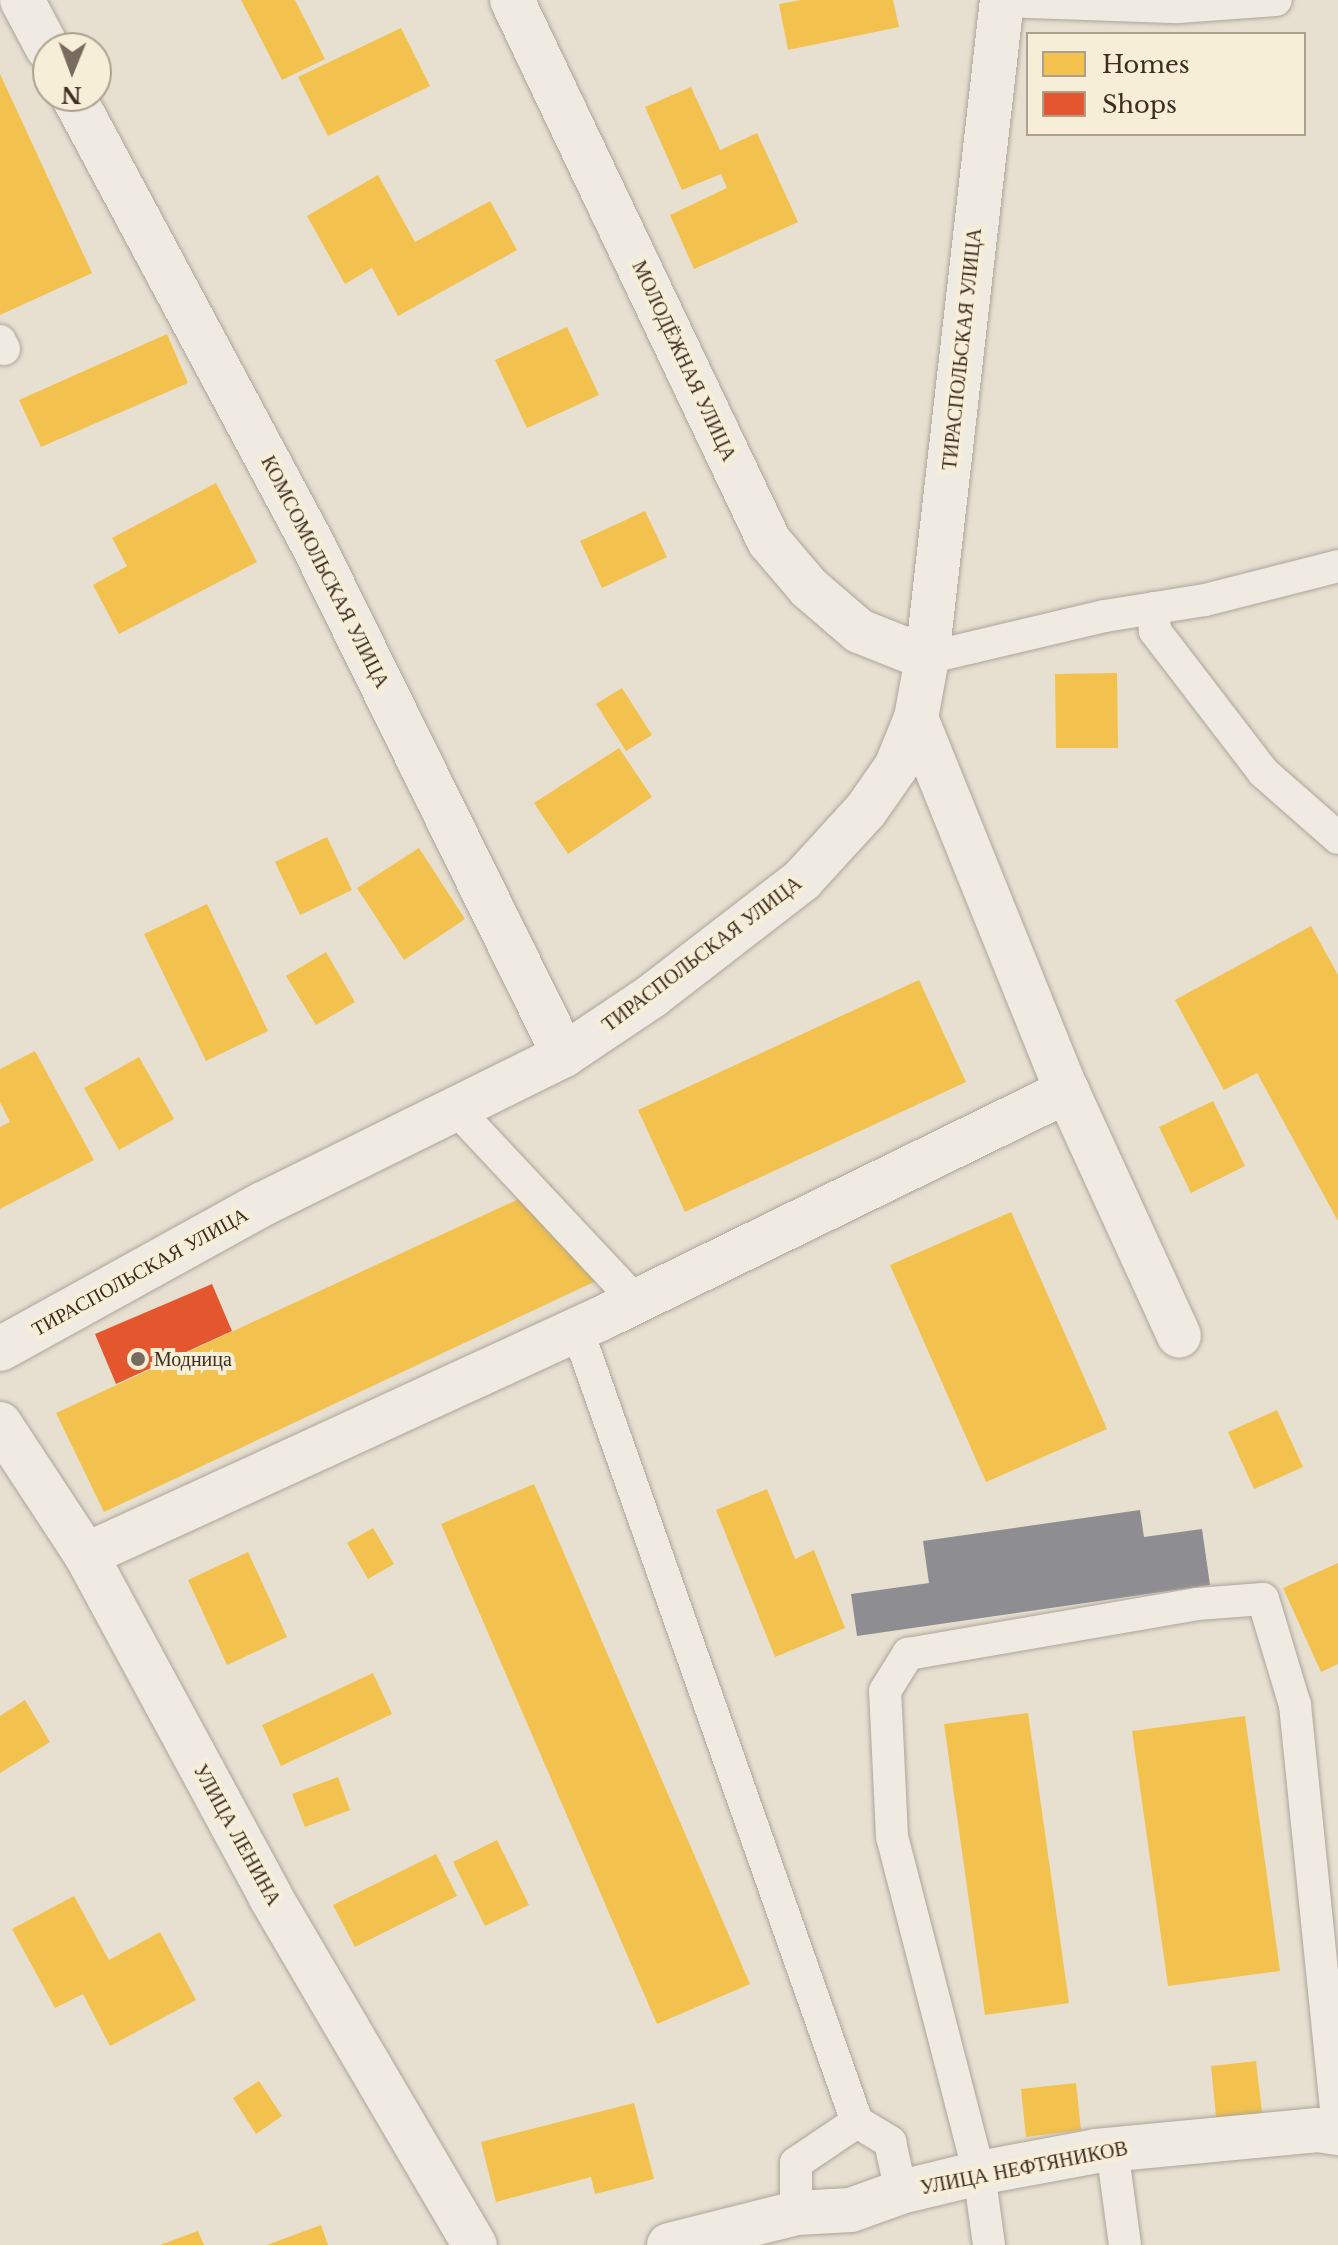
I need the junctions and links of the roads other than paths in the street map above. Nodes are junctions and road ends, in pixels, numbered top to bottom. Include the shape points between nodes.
1 (512, 0) edge
2 (1002, 0) edge
3 (1276, 0) edge
4 (15, 7) edge
5 (35, 32) edge
6 (82, 112) edge
7 (1338, 566) edge
8 (1154, 608) junction
9 (927, 658) junction
10 (916, 718) junction
11 (1338, 838) edge
12 (564, 1055) junction
13 (1067, 1091) junction
14 (457, 1110) junction
15 (636, 1301) junction
16 (577, 1329) junction
17 (1179, 1336) dead end
18 (0, 1349) edge
19 (0, 1424) edge
20 (86, 1555) junction
21 (857, 2122) junction
22 (1338, 2131) edge
23 (1112, 2149) junction
24 (979, 2173) junction
25 (901, 2192) junction
26 (796, 2213) junction
27 (475, 2245) edge
28 (669, 2245) edge
29 (989, 2245) edge
30 (1125, 2245) edge

1 - 9 street, МОЛОДЁЖНАЯ УЛИЦА via 769,541 809,588 859,631
2 - 3 lane via 1178,7
2 - 9 street, ТИРАСПОЛЬСКАЯ УЛИЦА
4 - 5 street
6 - 12 street, КОМСОМОЛЬСКАЯ УЛИЦА via 313,545
7 - 8 lane
8 - 9 lane
8 - 11 lane via 1155,631 1263,772
9 - 10 street, ТИРАСПОЛЬСКАЯ УЛИЦА
10 - 12 street, ТИРАСПОЛЬСКАЯ УЛИЦА via 896,767 802,880 652,996
10 - 13 street
12 - 14 street, ТИРАСПОЛЬСКАЯ УЛИЦА
13 - 15 street
13 - 17 street
14 - 15 lane
14 - 18 street, ТИРАСПОЛЬСКАЯ УЛИЦА via 263,1204
15 - 16 street
16 - 20 street
16 - 21 lane
19 - 20 street, УЛИЦА ЛЕНИНА
20 - 27 street, УЛИЦА ЛЕНИНА via 270,1896
21 - 25 lane via 890,2142
21 - 26 lane via 796,2163
22 - 23 street, УЛИЦА НЕФТЯНИКОВ
22 - 24 lane via 1295,1705 1263,1599 1197,1604 908,1654 885,1691 892,1837
23 - 24 street, УЛИЦА НЕФТЯНИКОВ
23 - 30 lane
24 - 25 street, УЛИЦА НЕФТЯНИКОВ
24 - 29 lane
25 - 26 street, УЛИЦА НЕФТЯНИКОВ via 851,2210
26 - 28 street, УЛИЦА НЕФТЯНИКОВ

